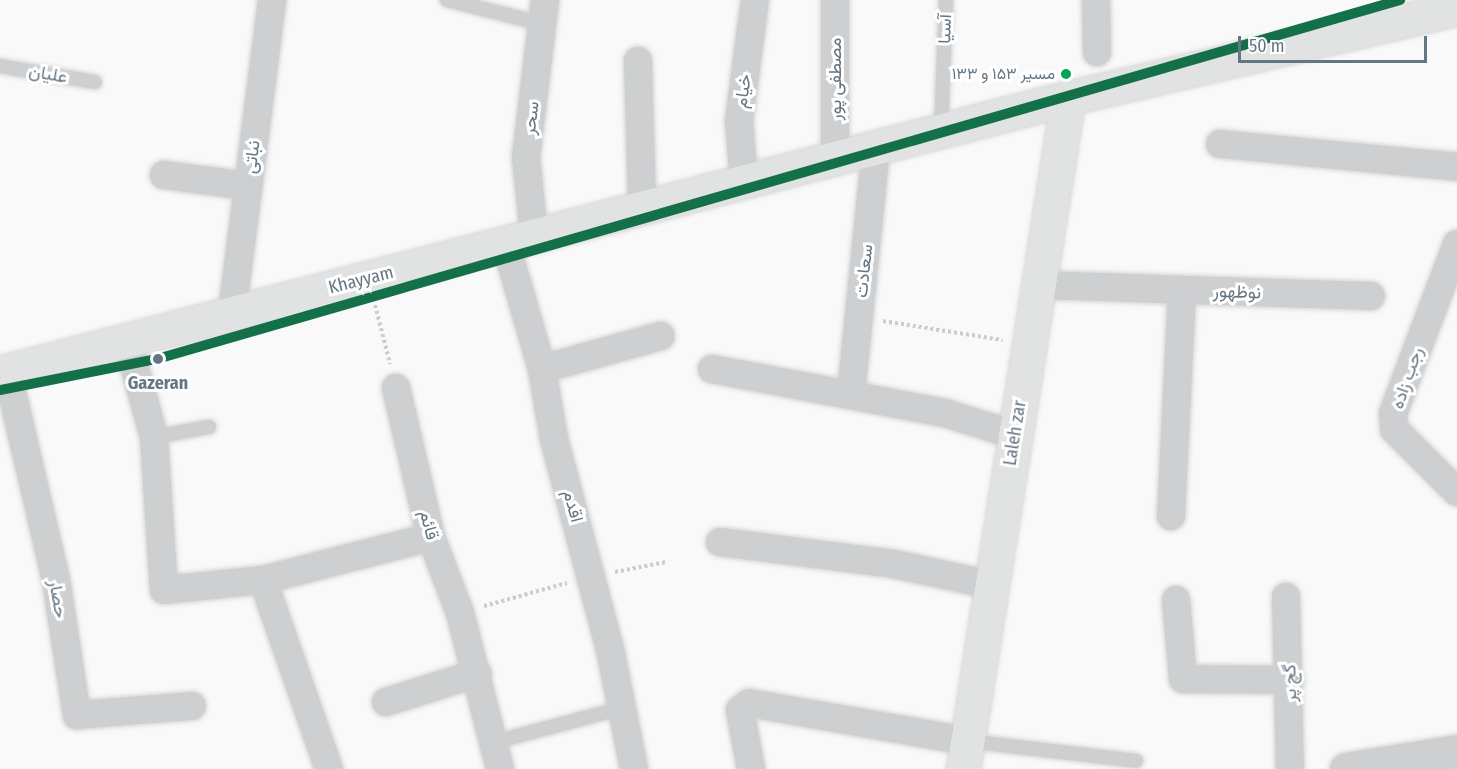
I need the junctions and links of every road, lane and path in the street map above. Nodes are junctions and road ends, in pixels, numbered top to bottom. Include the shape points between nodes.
1 (272, 0) edge
2 (447, 0) edge
3 (755, 0) edge
4 (835, 0) edge
5 (946, 0) edge
6 (1096, 0) edge
7 (544, 12) edge
8 (1455, 15) edge
9 (1097, 52) dead end
10 (638, 60) dead end
11 (0, 66) edge
12 (95, 82) dead end
13 (1068, 98) junction
14 (941, 131) junction
15 (1220, 144) dead end
16 (876, 148) junction
17 (834, 159) junction
18 (1457, 167) edge
19 (164, 176) dead end
20 (744, 182) junction
21 (248, 186) junction
22 (642, 208) junction
23 (520, 241) junction
24 (1457, 244) edge
25 (368, 278) junction
26 (1039, 285) junction
27 (1182, 291) junction
28 (1371, 296) dead end
29 (232, 313) junction
30 (859, 317) junction
31 (660, 336) dead end
32 (127, 340) junction
33 (1029, 344) junction
34 (542, 369) junction
35 (712, 369) dead end
36 (3, 372) edge
37 (396, 388) joint
38 (851, 394) junction
39 (209, 427) dead end
40 (1015, 435) junction
41 (154, 437) junction
42 (1455, 488) edge
43 (1171, 516) dead end
44 (431, 537) junction
45 (720, 542) dead end
46 (666, 562) dead end
47 (592, 576) junction
48 (263, 580) junction
49 (991, 585) junction
50 (1286, 597) dead end
51 (1176, 600) dead end
52 (460, 613) junction
53 (478, 674) junction
54 (1290, 680) junction
55 (386, 702) dead end
56 (192, 706) dead end
57 (622, 708) junction
58 (1457, 751) edge
59 (965, 755) edge
60 (498, 756) edge
61 (1136, 761) dead end
62 (329, 769) edge
63 (634, 769) edge
64 (751, 769) edge
65 (1290, 769) edge
66 (1346, 769) edge

1 - 21 street, نباتی
2 - 7 lane
3 - 20 street, خیام via 739,121
4 - 17 street, مصطفی پور
5 - 14 lane, آسیا
6 - 9 street
7 - 23 street, سحر
8 - 13 main road, Khayyam
10 - 22 street
11 - 12 lane, علیان
13 - 14 main road, Khayyam
13 - 26 main road, Laleh zar
14 - 16 main road, Khayyam
15 - 18 street
16 - 17 main road, Khayyam
16 - 30 street, سعادت
17 - 20 main road, Khayyam
19 - 21 street
20 - 22 main road, Khayyam
21 - 29 street, نباتی
22 - 23 main road, Khayyam
23 - 25 main road, Khayyam
23 - 34 street, اقدم
24 - 42 street, رجب زاده via 1394,413 1394,429
25 - 29 main road, Khayyam
25 - 37 path
26 - 27 street, نوظهور
26 - 33 main road, Laleh zar
27 - 28 street, نوظهور
27 - 43 street
29 - 32 main road, Khayyam
30 - 33 path
30 - 38 street, سعادت
31 - 34 street
32 - 36 main road, Khayyam
32 - 41 street
33 - 40 main road, Laleh zar
34 - 47 street, اقدم via 554,439
35 - 38 street
36 - 56 street, حصار via 56,580 77,715
37 - 44 street, قائم
38 - 40 street via 945,412
39 - 41 lane
40 - 49 main road, Laleh zar
41 - 48 street via 164,590
44 - 48 street
44 - 52 street, قائم
45 - 49 street via 894,564
46 - 47 path
47 - 52 path
47 - 57 street, اقدم
48 - 62 street
49 - 59 main road, Laleh zar
50 - 54 street, گچ پر
51 - 54 street via 1183,679
52 - 53 street, قائم
53 - 55 street
53 - 60 street, قائم
54 - 65 street, گچ پر
57 - 60 lane
57 - 63 street, اقدم
58 - 66 street
59 - 61 lane
59 - 64 street via 749,703 740,710

